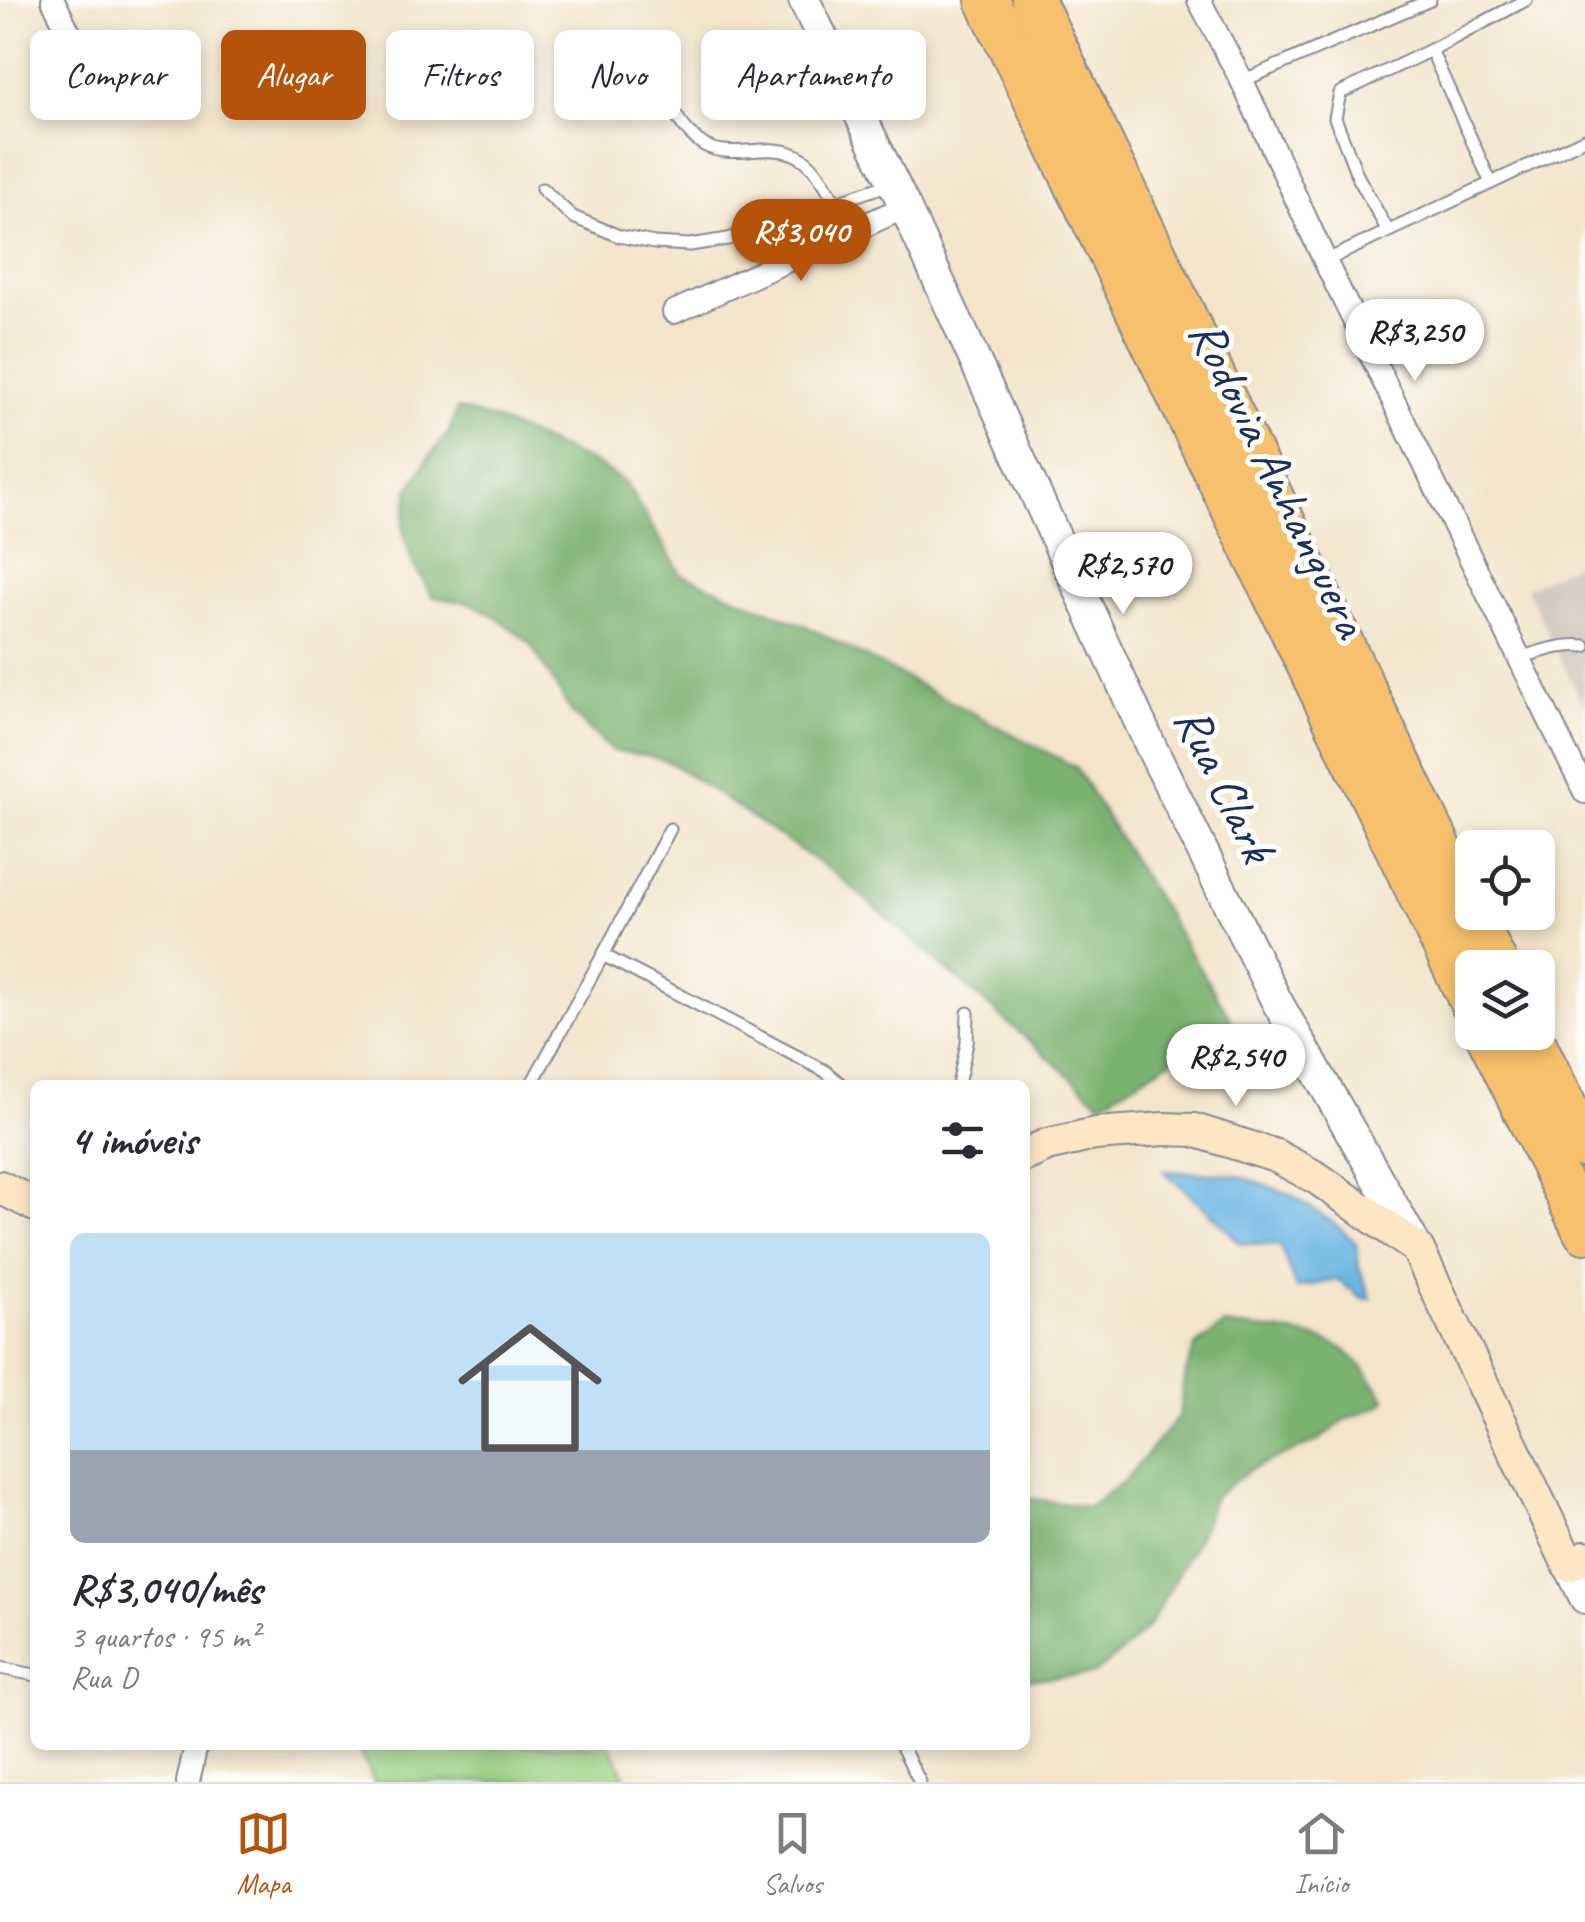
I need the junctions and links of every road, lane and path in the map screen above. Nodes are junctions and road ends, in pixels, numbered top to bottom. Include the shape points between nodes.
1 (53, 0) edge
2 (804, 0) edge
3 (987, 0) edge
4 (1033, 0) edge
5 (1199, 0) edge
6 (1430, 0) edge
7 (1526, 0) edge
8 (68, 30) edge
9 (1431, 50) junction
10 (1242, 82) junction
11 (678, 120) edge
12 (1585, 139) edge
13 (1491, 183) junction
14 (542, 188) dead end
15 (899, 195) junction
16 (836, 202) junction
17 (1388, 230) junction
18 (1325, 261) junction
19 (674, 312) dead end
20 (1585, 646) edge
21 (1519, 658) junction
22 (1585, 792) edge
23 (670, 830) dead end
24 (1489, 950) edge
25 (603, 954) junction
26 (1455, 969) edge
27 (968, 1013) dead end
28 (1495, 1050) edge
29 (1538, 1050) edge
30 (534, 1080) edge
31 (836, 1080) edge
32 (959, 1080) edge
33 (1585, 1147) edge
34 (1030, 1153) edge
35 (0, 1187) edge
36 (30, 1202) edge
37 (1585, 1232) edge
38 (1416, 1248) junction
39 (1577, 1561) edge
40 (1585, 1598) edge
41 (0, 1668) edge
42 (30, 1674) edge
43 (195, 1750) edge
44 (904, 1750) edge
45 (188, 1782) edge
46 (920, 1782) edge

1 - 8 street
2 - 15 street, Rua Clark
3 - 26 highway, Rodovia Anhanguera
4 - 24 highway, Rodovia Anhanguera
5 - 10 street
6 - 10 lane
7 - 9 lane
9 - 13 lane
9 - 17 lane via 1340,93 1334,118
10 - 18 street
11 - 16 lane via 720,152 766,149 800,156
12 - 13 lane
13 - 17 lane
14 - 16 lane via 573,218 620,236 690,245 728,240
15 - 16 lane
15 - 19 street
15 - 38 street, Rua Clark via 1152,750 1276,1000
17 - 18 lane
18 - 21 street
20 - 21 lane
21 - 22 street
23 - 25 lane
25 - 30 lane
25 - 31 lane
27 - 32 lane
28 - 37 highway
29 - 33 highway
34 - 38 main road via 1094,1134 1194,1130 1276,1156
35 - 36 main road
38 - 39 main road, Rua Clark
39 - 40 street, Rua Clark
41 - 42 lane
43 - 45 street
44 - 46 lane

